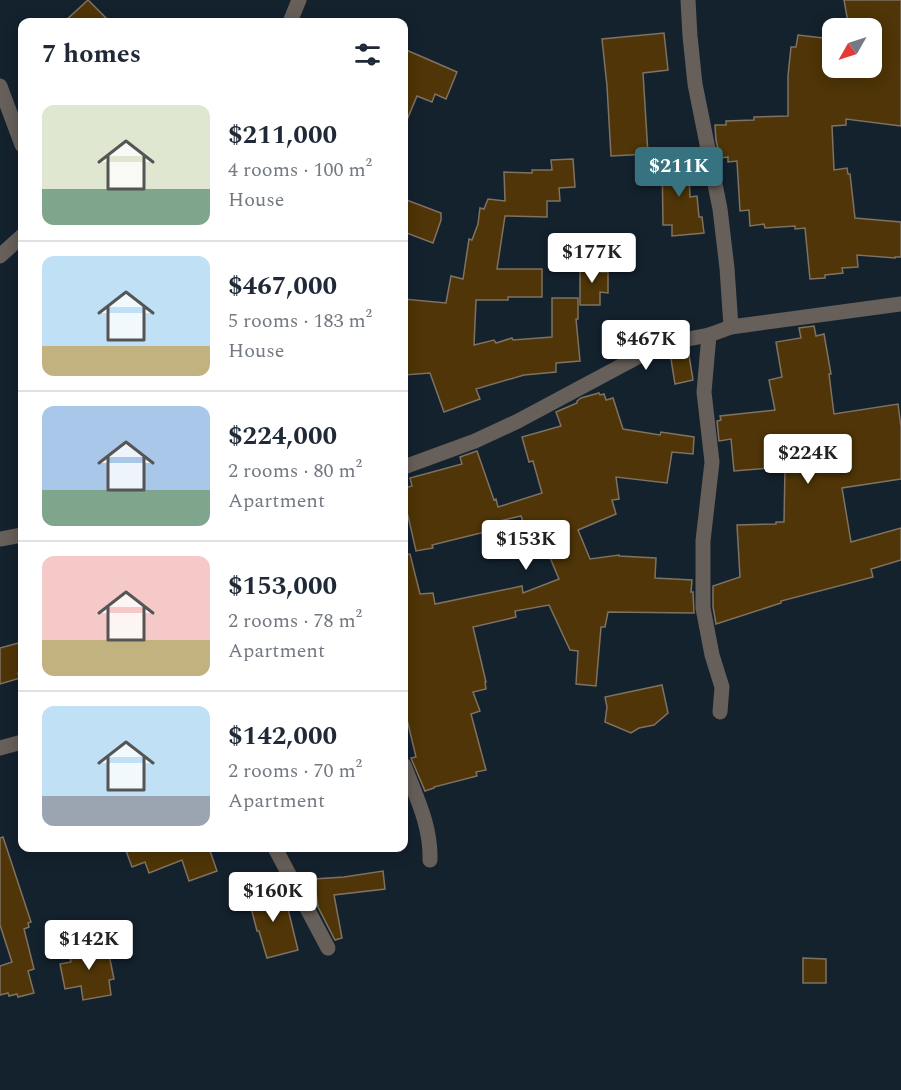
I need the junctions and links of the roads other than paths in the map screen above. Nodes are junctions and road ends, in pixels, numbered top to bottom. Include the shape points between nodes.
1 (299, 0) edge
2 (688, 0) edge
3 (292, 18) edge
4 (0, 86) edge
5 (18, 134) edge
6 (18, 240) edge
7 (0, 256) edge
8 (901, 304) edge
9 (732, 327) junction
10 (709, 335) junction
11 (408, 466) edge
12 (18, 536) edge
13 (0, 539) edge
14 (720, 712) dead end
15 (18, 743) edge
16 (0, 748) edge
17 (408, 775) edge
18 (277, 852) edge
19 (430, 860) dead end
20 (328, 948) dead end

1 - 3 street
2 - 9 street via 695,84 720,209
4 - 5 street
6 - 7 street
8 - 9 street
9 - 10 street
10 - 11 street via 662,344 518,421
10 - 14 street via 704,392 712,462 703,541 704,608 722,687
12 - 13 street
15 - 16 street
17 - 19 street via 428,832
18 - 20 street

